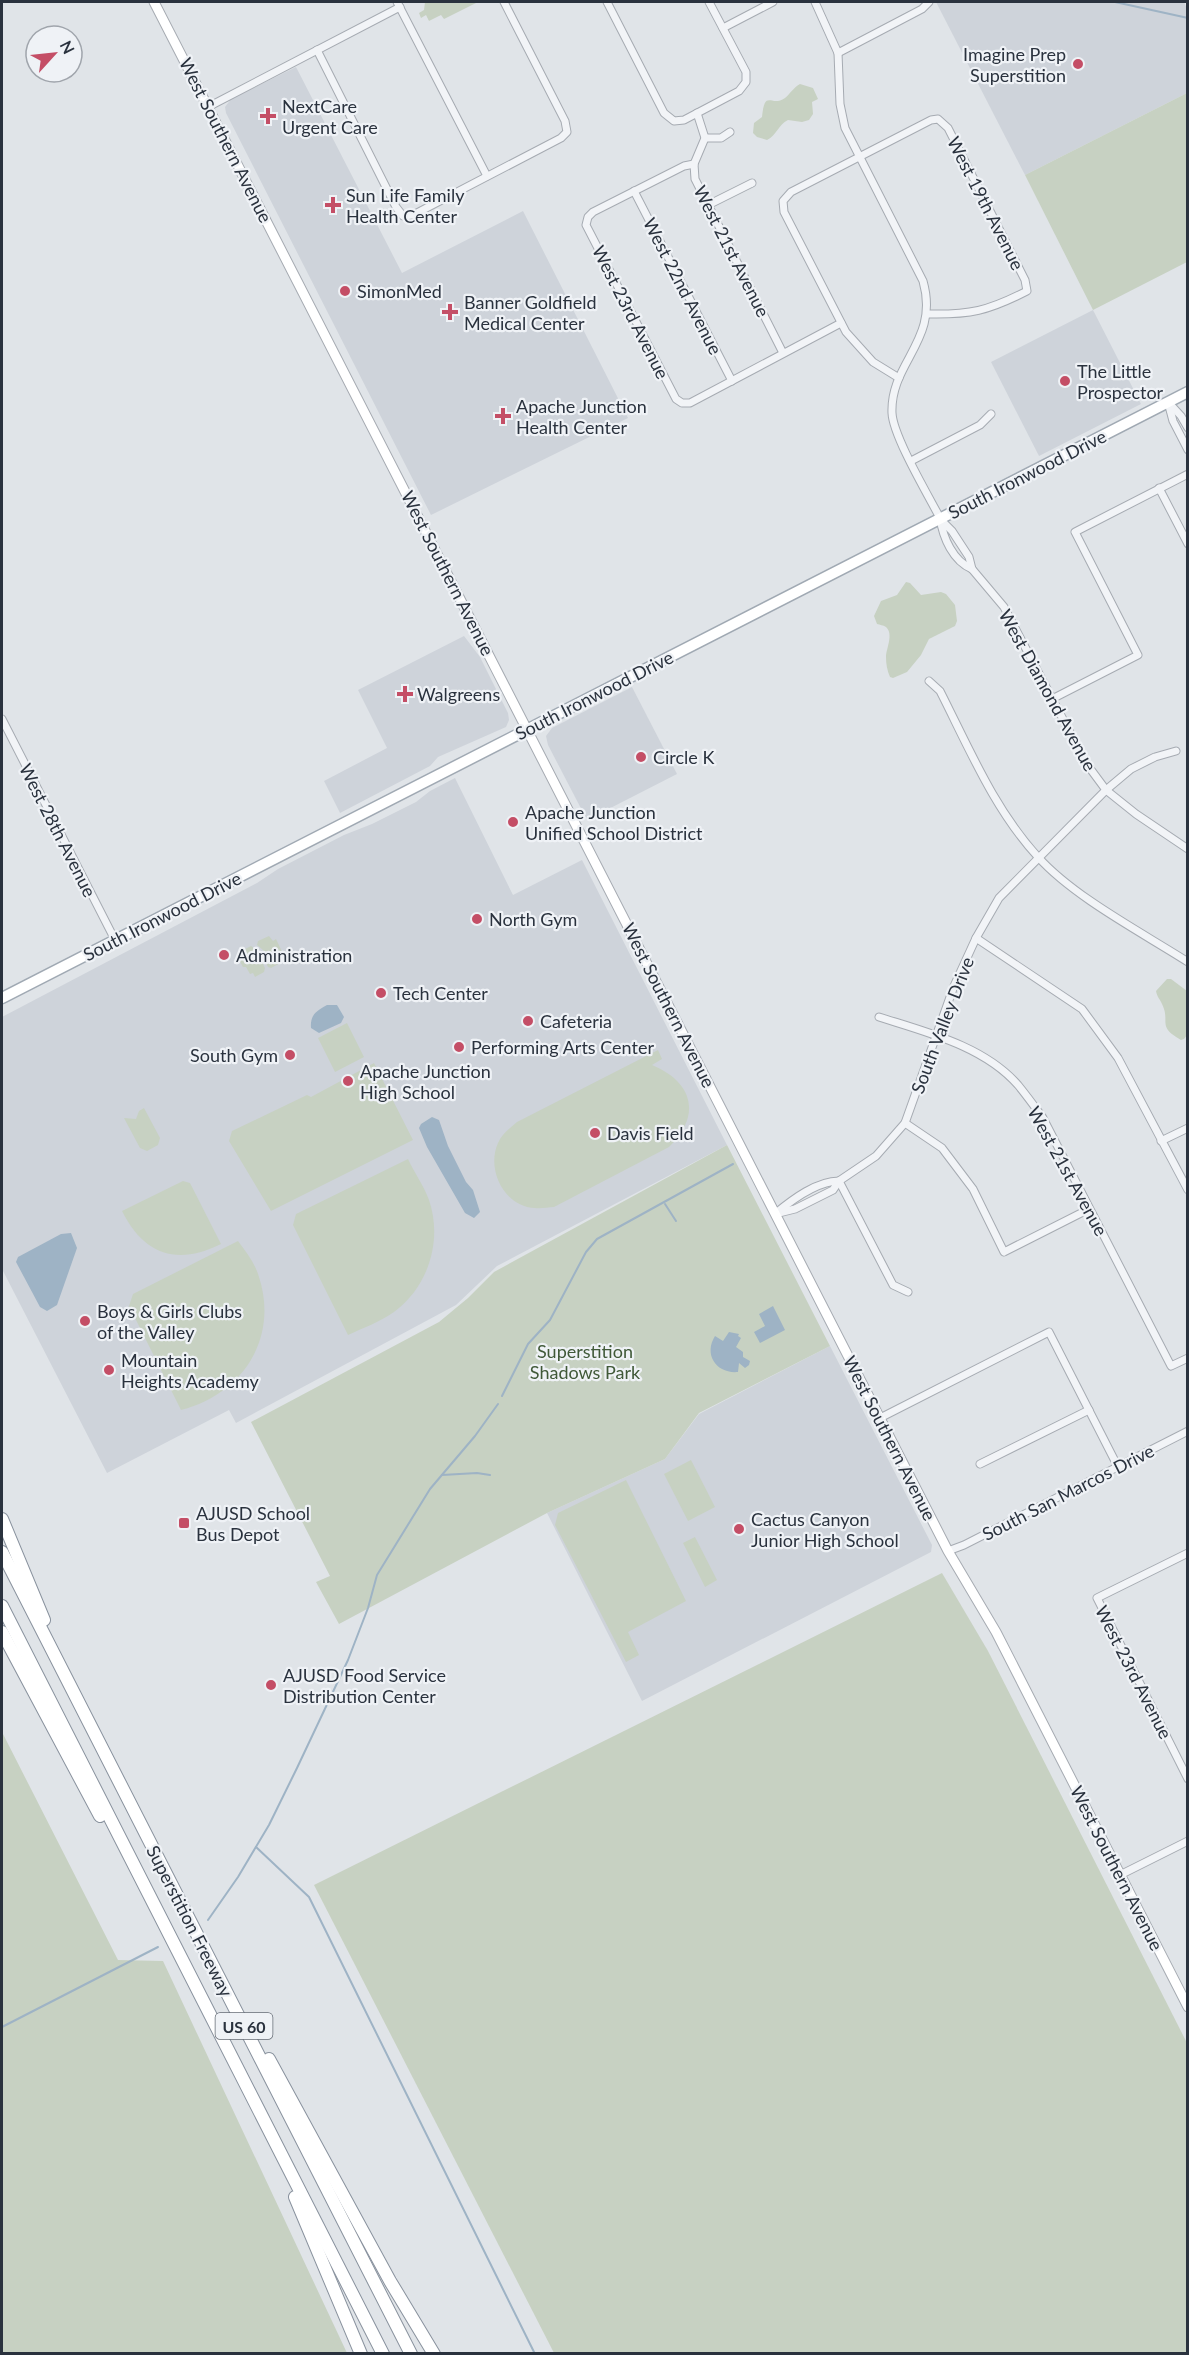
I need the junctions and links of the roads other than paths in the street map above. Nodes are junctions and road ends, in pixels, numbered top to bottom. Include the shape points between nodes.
1 (154, 2) edge
2 (504, 2) edge
3 (607, 2) edge
4 (710, 2) edge
5 (773, 2) edge
6 (815, 2) edge
7 (928, 2) edge
8 (398, 4) edge
9 (723, 28) junction
10 (316, 50) junction
11 (838, 53) junction
12 (208, 107) junction
13 (697, 113) junction
14 (730, 132) dead end
15 (705, 138) junction
16 (859, 157) junction
17 (694, 164) junction
18 (487, 176) junction
19 (752, 183) dead end
20 (634, 191) junction
21 (708, 206) junction
22 (927, 314) junction
23 (841, 323) junction
24 (783, 353) junction
25 (899, 378) junction
26 (732, 381) junction
27 (1188, 392) edge
28 (1168, 402) junction
29 (991, 414) dead end
30 (1188, 428) edge
31 (1188, 450) edge
32 (911, 461) junction
33 (1188, 474) edge
34 (1159, 488) junction
35 (940, 518) junction
36 (1188, 544) edge
37 (929, 681) dead end
38 (1052, 699) junction
39 (2, 720) edge
40 (528, 729) junction
41 (1176, 751) dead end
42 (1106, 790) junction
43 (1188, 849) edge
44 (1038, 857) junction
45 (976, 938) junction
46 (115, 940) junction
47 (1188, 962) edge
48 (2, 998) edge
49 (879, 1017) dead end
50 (936, 1035) junction
51 (905, 1123) junction
52 (1188, 1128) edge
53 (1161, 1142) junction
54 (840, 1181) junction
55 (1188, 1190) edge
56 (1089, 1209) junction
57 (776, 1214) junction
58 (908, 1292) dead end
59 (1188, 1358) edge
60 (1089, 1410) junction
61 (880, 1418) junction
62 (1188, 1431) edge
63 (980, 1464) dead end
64 (1118, 1467) junction
65 (2, 1519) edge
66 (948, 1551) junction
67 (2, 1552) edge
68 (1187, 1555) edge
69 (2, 1606) edge
70 (2, 1632) edge
71 (76, 1699) junction
72 (1188, 1779) edge
73 (1188, 1841) edge
74 (1120, 1875) junction
75 (164, 1927) junction
76 (215, 1969) junction
77 (1188, 2007) edge
78 (264, 2121) junction
79 (362, 2354) edge
80 (383, 2354) edge
81 (411, 2354) edge
82 (434, 2354) edge

1 - 12 main road, West Southern Avenue
2 - 18 street via 567,132
3 - 13 street via 664,113 674,121
4 - 9 street
5 - 9 street
6 - 11 street
7 - 11 street via 922,9
8 - 10 street
8 - 18 street
9 - 13 street via 746,72 746,82 739,91
10 - 12 street
10 - 18 street via 403,216 413,215
11 - 16 street via 840,104 845,128
12 - 40 main road, West Southern Avenue
13 - 15 street
14 - 15 street via 720,138
15 - 17 street, West 21st Avenue
16 - 22 street via 923,281
16 - 22 street, West 19th Avenue via 938,119 948,128 1025,280 1027,291 991,308 972,313
16 - 23 street via 791,192 783,201 784,212
17 - 20 street
17 - 21 street, West 21st Avenue via 695,179
19 - 21 street
20 - 26 street, West 22nd Avenue
20 - 26 street, West 23rd Avenue via 593,212 586,225 676,399 690,403
21 - 24 street, West 21st Avenue
22 - 25 street, West Diamond Avenue via 922,333
23 - 24 street
23 - 25 street via 873,362
24 - 26 street
25 - 32 street, West Diamond Avenue via 892,415
27 - 28 main road, South Ironwood Drive
28 - 30 street
28 - 31 street
28 - 35 main road, South Ironwood Drive
29 - 32 street via 980,425
32 - 35 street, West Diamond Avenue
33 - 34 street
34 - 36 street
34 - 38 street via 1075,532 1138,656
35 - 38 street, West Diamond Avenue via 969,557 972,569 1004,607
35 - 40 main road, South Ironwood Drive
37 - 44 street via 940,691 999,807
38 - 42 street, West Diamond Avenue via 1086,763
39 - 46 street, West 28th Avenue
40 - 46 main road, South Ironwood Drive
40 - 57 main road, West Southern Avenue
41 - 42 street, South Valley Drive via 1131,769
42 - 43 street, West Diamond Avenue
42 - 44 street, South Valley Drive
44 - 45 street, South Valley Drive via 999,898
44 - 47 street via 1076,890
45 - 50 street, South Valley Drive
45 - 53 street via 1082,1009 1118,1058
46 - 48 main road, South Ironwood Drive
49 - 50 street, West 21st Avenue
50 - 51 street, South Valley Drive
50 - 56 street, West 21st Avenue via 979,1054 1017,1083 1043,1118
51 - 54 street, South Valley Drive via 876,1156
51 - 56 street via 942,1148 973,1189 1004,1252
52 - 53 street
53 - 55 street
54 - 57 street, South Valley Drive via 829,1181
54 - 58 street via 893,1284
56 - 59 street, West 21st Avenue via 1171,1366
57 - 61 main road, West Southern Avenue
60 - 61 street via 1049,1332
60 - 63 street
60 - 64 street
61 - 66 main road, West Southern Avenue
62 - 64 street, South San Marcos Drive
64 - 66 street, South San Marcos Drive
65 - 71 highway
66 - 74 main road, West Southern Avenue via 996,1632
67 - 71 highway, Superstition Freeway / US 60
68 - 72 street, West 23rd Avenue via 1097,1598
69 - 75 highway, Superstition Freeway / US 60
70 - 75 highway
71 - 76 highway, Superstition Freeway / US 60
73 - 74 street
74 - 77 main road, West Southern Avenue
75 - 78 highway, Superstition Freeway / US 60
76 - 81 highway, Superstition Freeway / US 60
76 - 82 highway via 275,2068
78 - 79 highway
78 - 80 highway, Superstition Freeway / US 60

